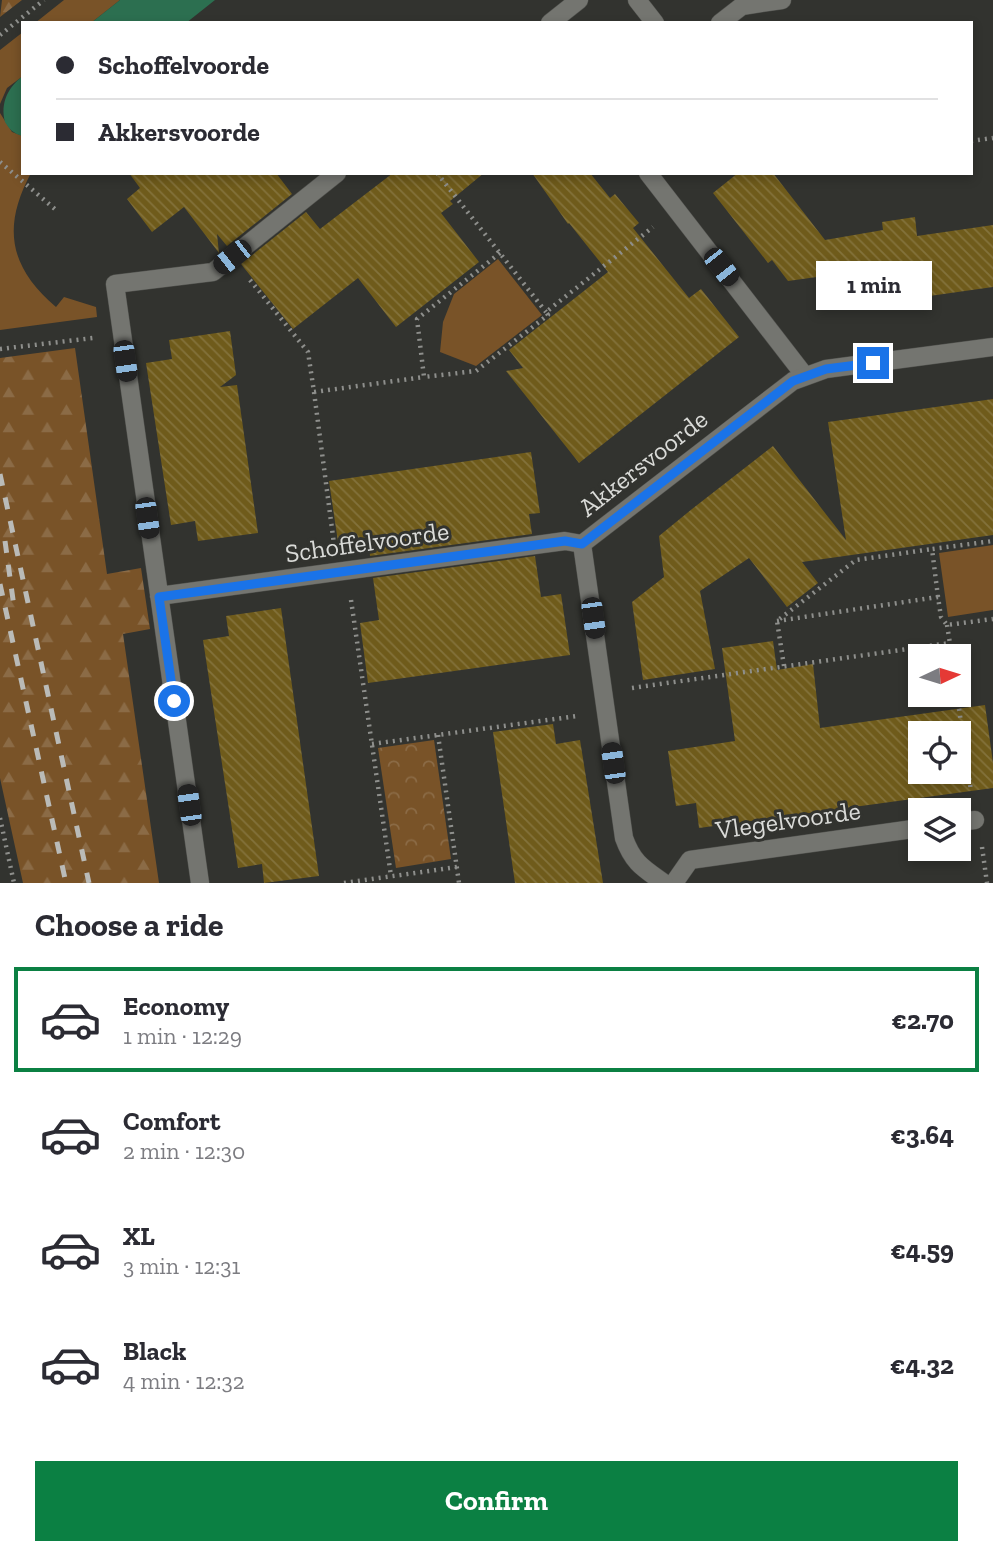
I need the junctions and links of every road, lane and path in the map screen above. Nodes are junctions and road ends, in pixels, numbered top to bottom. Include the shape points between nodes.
1 (44, 0) edge
2 (579, 0) edge
3 (637, 0) edge
4 (782, 0) edge
5 (553, 21) edge
6 (653, 21) edge
7 (723, 21) edge
8 (0, 35) edge
9 (993, 138) edge
10 (973, 141) edge
11 (0, 162) edge
12 (334, 175) edge
13 (439, 175) edge
14 (650, 175) edge
15 (676, 209) junction
16 (56, 210) dead end
17 (500, 253) junction
18 (232, 257) junction
19 (545, 312) junction
20 (121, 335) junction
21 (993, 347) edge
22 (0, 349) edge
23 (805, 376) junction
24 (424, 377) junction
25 (314, 392) junction
26 (993, 541) edge
27 (582, 544) junction
28 (932, 549) junction
29 (342, 571) junction
30 (159, 597) junction
31 (938, 597) junction
32 (993, 619) edge
33 (778, 621) junction
34 (947, 625) junction
35 (950, 643) joint
36 (784, 666) junction
37 (603, 692) junction
38 (606, 713) junction
39 (438, 735) junction
40 (372, 744) junction
41 (0, 818) edge
42 (908, 830) edge
43 (457, 867) junction
44 (391, 876) junction
45 (15, 883) edge
46 (200, 883) edge
47 (344, 883) edge
48 (459, 883) edge
49 (664, 883) edge
50 (674, 883) edge

1 - 8 path
2 - 5 street
3 - 6 street
4 - 7 street via 742,6
9 - 10 path
11 - 16 path
12 - 18 street
13 - 17 path
14 - 15 street
15 - 19 path
15 - 23 street
17 - 19 path
17 - 24 path via 417,319
18 - 20 street via 213,272 115,284
18 - 25 path via 308,352
19 - 24 path via 548,315 476,371
20 - 22 path
20 - 30 street
21 - 23 street, Akkersvoorde via 826,369
23 - 27 street, Akkersvoorde via 783,388
24 - 25 path
25 - 29 path
26 - 28 path
27 - 29 street, Schoffelvoorde via 565,541
27 - 37 street, Akkersvoorde
28 - 31 path
28 - 33 path via 856,560
29 - 30 street, Schoffelvoorde
29 - 40 path
30 - 46 street
31 - 33 path
31 - 34 path
32 - 34 path
33 - 36 path
34 - 35 path
35 - 36 path
36 - 37 path
37 - 38 street, Akkersvoorde
38 - 39 path
38 - 49 street, Akkersvoorde via 624,838 630,855
39 - 40 path
39 - 43 path
40 - 44 path
41 - 45 path
42 - 50 street, Vlegelvoorde via 690,860
43 - 44 path
43 - 48 path
44 - 47 path

